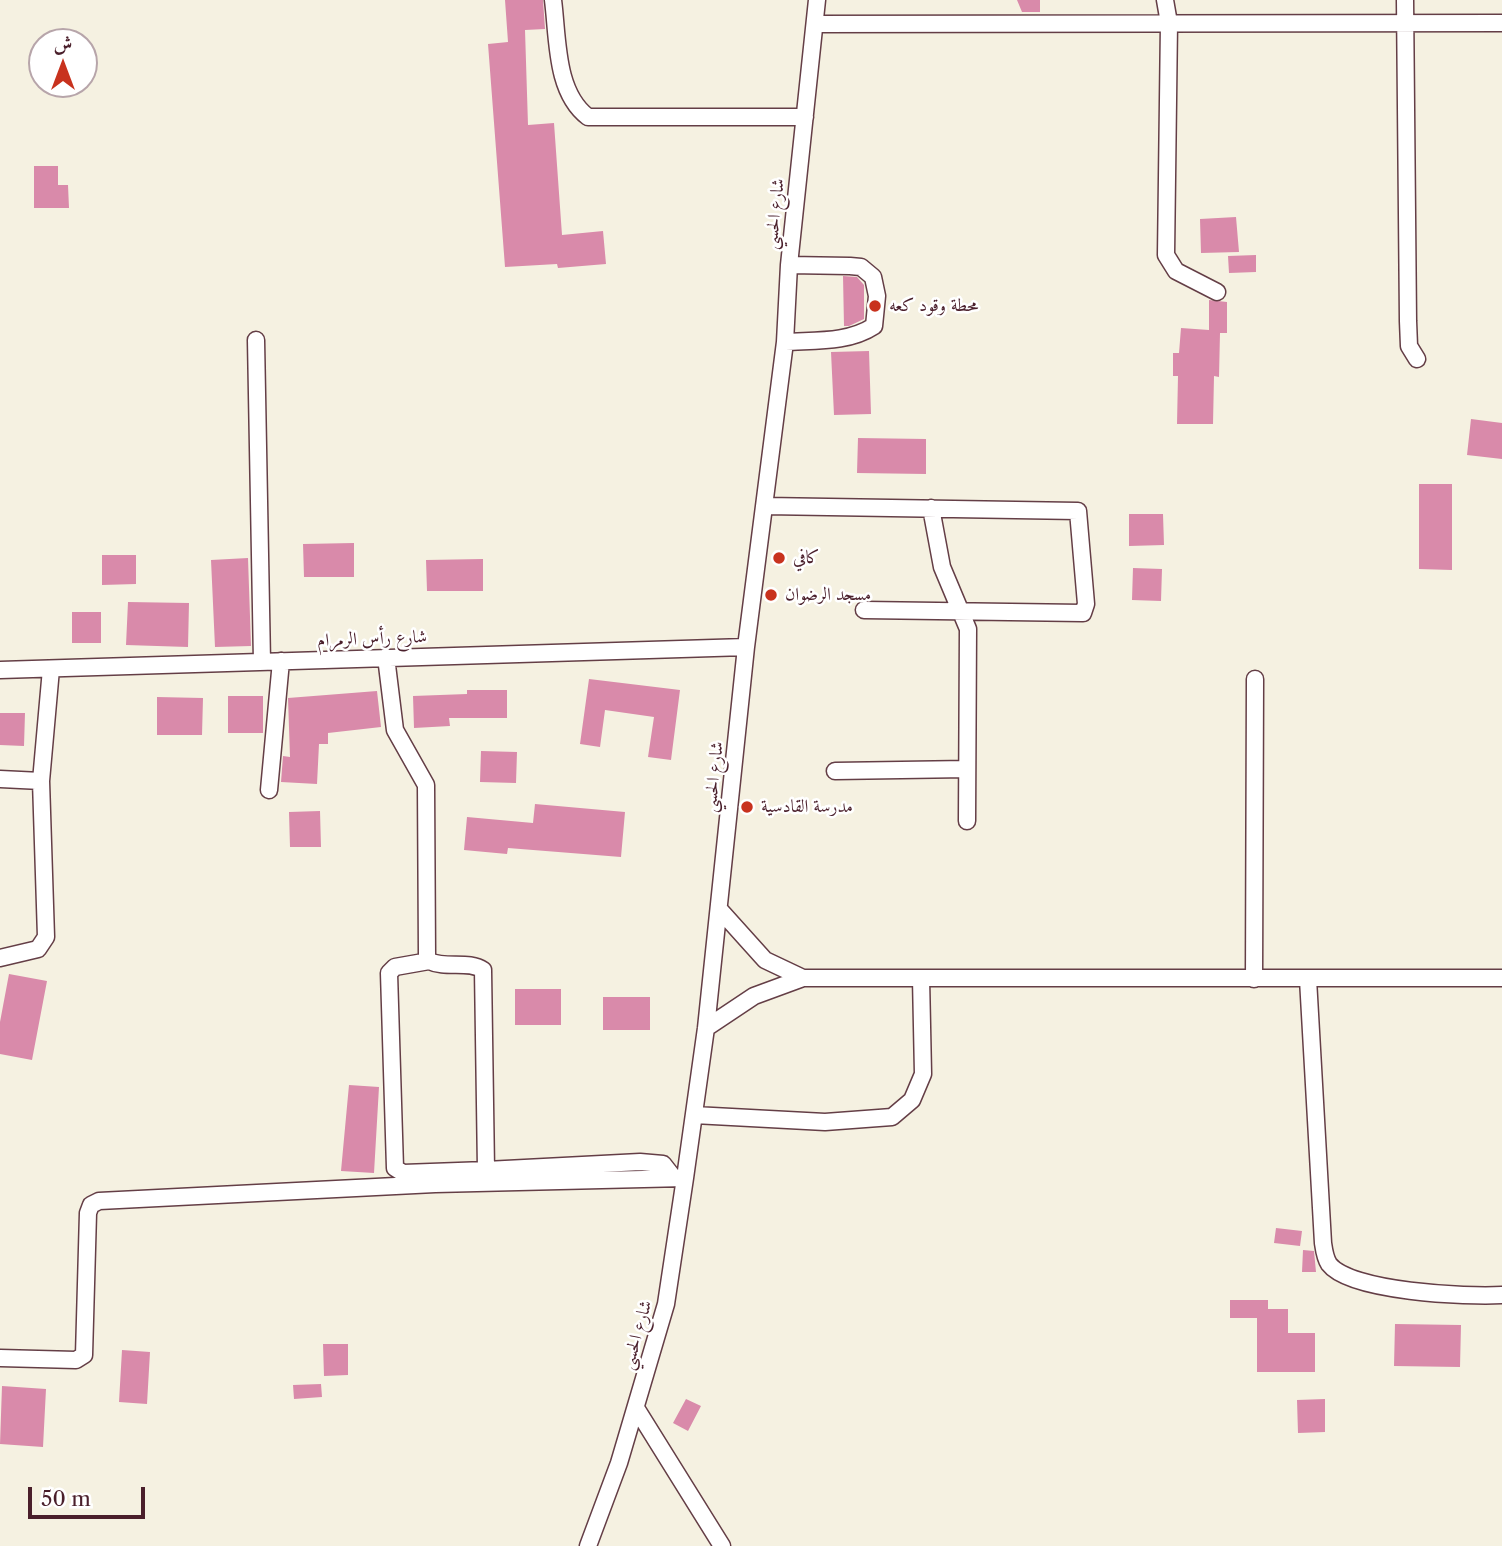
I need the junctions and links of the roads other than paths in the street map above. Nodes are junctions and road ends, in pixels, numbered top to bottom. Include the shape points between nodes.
1 (553, 0) edge
2 (817, 0) edge
3 (1166, 0) edge
4 (1405, 0) edge
5 (1169, 23) junction
6 (1405, 23) junction
7 (1502, 23) edge
8 (815, 24) junction
9 (805, 117) junction
10 (789, 265) junction
11 (1217, 292) dead end
12 (256, 340) dead end
13 (785, 342) junction
14 (1417, 359) dead end
15 (766, 506) junction
16 (931, 508) junction
17 (864, 610) dead end
18 (961, 611) junction
19 (746, 647) junction
20 (386, 657) junction
21 (281, 661) junction
22 (262, 662) junction
23 (51, 669) junction
24 (0, 670) edge
25 (1255, 679) dead end
26 (967, 769) junction
27 (835, 771) dead end
28 (0, 779) edge
29 (41, 781) junction
30 (269, 790) dead end
31 (967, 821) dead end
32 (720, 910) junction
33 (0, 958) edge
34 (429, 961) junction
35 (803, 978) junction
36 (921, 978) junction
37 (1502, 978) edge
38 (1254, 979) junction
39 (1308, 979) junction
40 (706, 1028) junction
41 (694, 1115) junction
42 (486, 1170) junction
43 (435, 1178) junction
44 (679, 1178) junction
45 (1502, 1295) edge
46 (0, 1358) edge
47 (636, 1408) junction
48 (589, 1546) edge
49 (722, 1546) edge

1 - 9 street via 563,77 575,107 588,117
2 - 8 street, شارع الحسي
3 - 5 street
4 - 6 street
5 - 6 street
5 - 8 street
5 - 11 street via 1166,255 1176,271
6 - 7 street
6 - 14 street via 1408,321 1409,346
8 - 9 street, شارع الحسي
9 - 10 street, شارع الحسي
10 - 13 street, شارع الحسي
10 - 13 street via 861,267 873,277 877,296 874,326 864,332 841,339
12 - 22 street
13 - 15 street, شارع الحسي
15 - 16 street
15 - 19 street, شارع الحسي
16 - 18 street via 942,567
16 - 18 street via 1073,509 1079,515 1083,614
17 - 18 street
18 - 26 street via 968,629
19 - 20 street, شارع رأس الرمرام
19 - 32 street, شارع الحسي
20 - 21 street, شارع رأس الرمرام
20 - 34 street via 395,730 426,785
21 - 22 street, شارع رأس الرمرام
21 - 30 street
22 - 23 street, شارع رأس الرمرام
23 - 24 street, شارع رأس الرمرام
23 - 29 street
25 - 38 street
26 - 27 street
26 - 31 street
28 - 29 street
29 - 33 street via 46,937 38,949
32 - 35 street via 765,960
32 - 40 street, شارع الحسي
34 - 42 street via 483,970
34 - 43 street via 395,967 389,973 388,990 395,1168
35 - 36 street
35 - 40 street via 754,996
36 - 38 street
36 - 41 street via 923,1074 912,1100 892,1117 825,1122
37 - 39 street
38 - 39 street
39 - 45 street via 1323,1243 1329,1264 1353,1280 1432,1293
40 - 41 street, شارع الحسي
41 - 44 street, شارع الحسي
42 - 43 street
42 - 44 street via 640,1162 663,1164
43 - 44 street
43 - 46 street via 99,1201 88,1213 84,1354 76,1360
44 - 47 street, شارع الحسي via 666,1304
47 - 48 street, شارع الحسي
47 - 49 street

